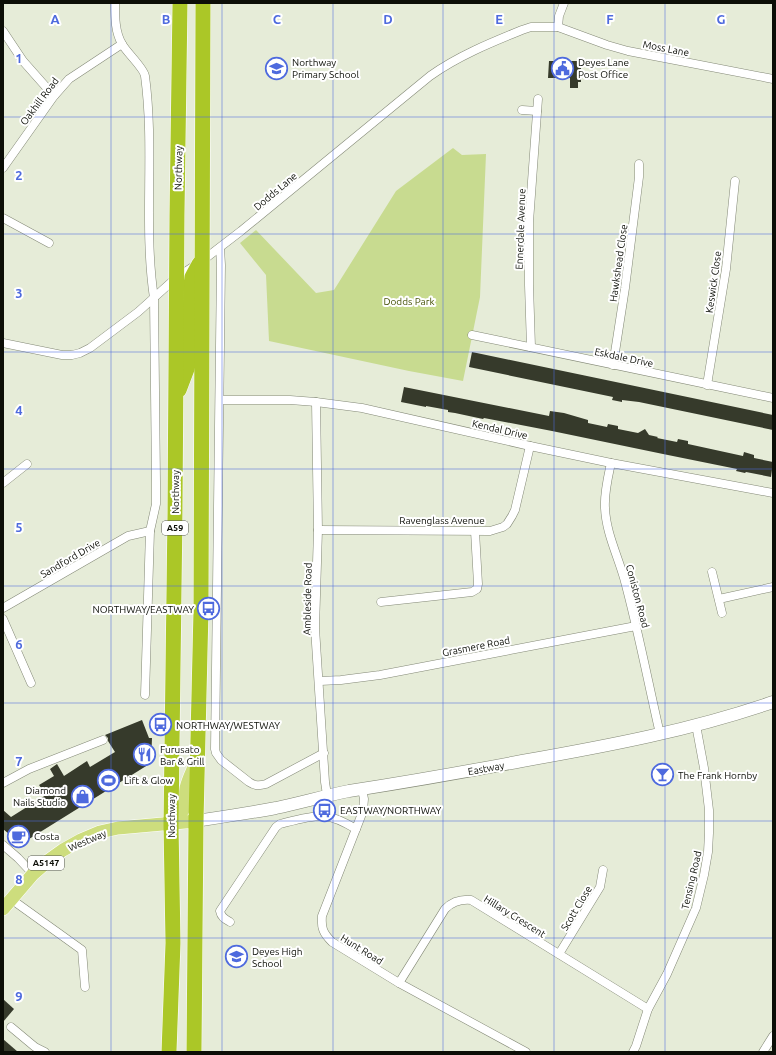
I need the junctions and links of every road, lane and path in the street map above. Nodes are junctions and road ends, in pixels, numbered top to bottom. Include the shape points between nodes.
1 (115, 3) edge
2 (180, 3) edge
3 (203, 3) edge
4 (564, 3) edge
5 (558, 27) junction
6 (3, 31) edge
7 (122, 44) junction
8 (773, 78) edge
9 (54, 96) junction
10 (538, 99) dead end
11 (522, 110) dead end
12 (537, 111) junction
13 (639, 164) dead end
14 (3, 168) edge
15 (735, 182) dead end
16 (3, 218) edge
17 (49, 243) dead end
18 (220, 248) junction
19 (202, 261) junction
20 (177, 278) junction
21 (154, 298) junction
22 (472, 335) dead end
23 (3, 343) edge
24 (531, 347) junction
25 (612, 365) junction
26 (707, 384) junction
27 (773, 398) edge
28 (176, 399) junction
29 (220, 400) junction
30 (316, 402) junction
31 (530, 446) junction
32 (611, 463) junction
33 (27, 464) dead end
34 (3, 483) edge
35 (773, 493) edge
36 (318, 530) junction
37 (150, 531) junction
38 (475, 531) junction
39 (712, 572) dead end
40 (773, 587) edge
41 (719, 599) junction
42 (381, 602) dead end
43 (3, 608) edge
44 (722, 614) dead end
45 (3, 619) edge
46 (636, 626) junction
47 (320, 681) junction
48 (31, 683) dead end
49 (145, 695) dead end
50 (773, 702) edge
51 (696, 725) junction
52 (660, 734) junction
53 (103, 740) dead end
54 (324, 753) junction
55 (197, 758) junction
56 (3, 783) edge
57 (362, 789) junction
58 (327, 795) junction
59 (196, 821) junction
60 (170, 824) junction
61 (356, 829) junction
62 (3, 845) edge
63 (603, 870) dead end
64 (33, 874) junction
65 (11, 899) junction
66 (3, 909) edge
67 (230, 922) dead end
68 (559, 954) junction
69 (399, 983) junction
70 (85, 987) dead end
71 (648, 1010) junction
72 (11, 1027) dead end
73 (773, 1036) edge
74 (45, 1052) edge
75 (169, 1052) edge
76 (194, 1052) edge
77 (526, 1052) edge
78 (633, 1052) edge
79 (763, 1052) edge

1 - 7 street, Northway via 115,24
2 - 20 highway, Northway / A59
3 - 19 highway, A59
4 - 5 street
5 - 8 street, Moss Lane via 628,50
5 - 18 street, Dodds Lane via 522,30 444,66
6 - 9 street via 23,61
7 - 9 street, Oakhill Road via 69,78
7 - 21 street, Northway via 145,74 149,109 150,274
9 - 14 street, Oakhill Road
10 - 12 street, Ennerdale Avenue
11 - 12 street
12 - 24 street, Ennerdale Avenue via 529,222
13 - 25 street, Hawkshead Close via 626,288
15 - 26 street, Keswick Close via 726,269
16 - 17 street
18 - 19 street, Dodds Lane
18 - 29 street
19 - 20 street, Dodds Lane
19 - 28 highway via 192,277 189,360
19 - 55 highway, A59 via 201,610
20 - 21 street, Dodds Lane
20 - 28 highway, Northway / A59
21 - 23 street, Dodds Lane via 105,337 80,353 62,355
21 - 37 street, Northway via 156,504
22 - 24 street, Eskdale Drive
24 - 25 street, Eskdale Drive
25 - 26 street, Eskdale Drive
26 - 27 street, Eskdale Drive
28 - 60 highway, Northway / A59
29 - 30 street, Kendal Drive
29 - 54 street via 216,753 249,782 257,785 266,784
30 - 31 street, Kendal Drive via 362,408
30 - 36 street, Ambleside Road
31 - 32 street, Kendal Drive
31 - 38 street, Ravenglass Avenue via 515,510 509,521 499,529
32 - 35 street, Kendal Drive
32 - 46 street, Coniston Road via 605,515
33 - 34 street
36 - 38 street, Ravenglass Avenue
36 - 47 street, Ambleside Road via 315,628
37 - 43 street, Sandford Drive via 128,536
37 - 49 street, Northway
38 - 42 street via 478,589 472,592
39 - 41 street
40 - 41 street
41 - 44 street
45 - 48 street
46 - 47 street, Grasmere Road via 380,674
46 - 52 street, Coniston Road
47 - 54 street, Ambleside Road
50 - 51 street, Eastway
51 - 52 street, Eastway
51 - 71 street, Tensing Road via 709,810 709,840 704,875 696,908
52 - 57 street, Eastway
53 - 56 street via 29,769
54 - 58 street, Ambleside Road
55 - 59 highway, A59
55 - 60 main road via 186,789 183,811
57 - 58 street, Eastway
57 - 61 street, Hunt Road via 363,810
58 - 59 street, Eastway via 257,811
59 - 60 main road, Westway / A5147
59 - 76 highway, A59
60 - 64 main road, Westway / A5147 via 100,832 63,850
60 - 75 highway, Northway / A59 via 173,943
61 - 67 street via 345,822 322,815 280,824 220,911 223,918
61 - 69 street, Hunt Road via 322,916 323,930 332,942
62 - 64 street
63 - 68 street, Scott Close via 600,887
64 - 65 main road, Westway / A5147
65 - 66 main road, Westway / A5147
65 - 70 street via 82,950
68 - 69 street, Hillary Crescent via 471,900 464,899 450,904 445,909
68 - 71 street, Hillary Crescent
69 - 77 street, Hunt Road
71 - 78 street, Tensing Road
72 - 74 street
73 - 79 street

